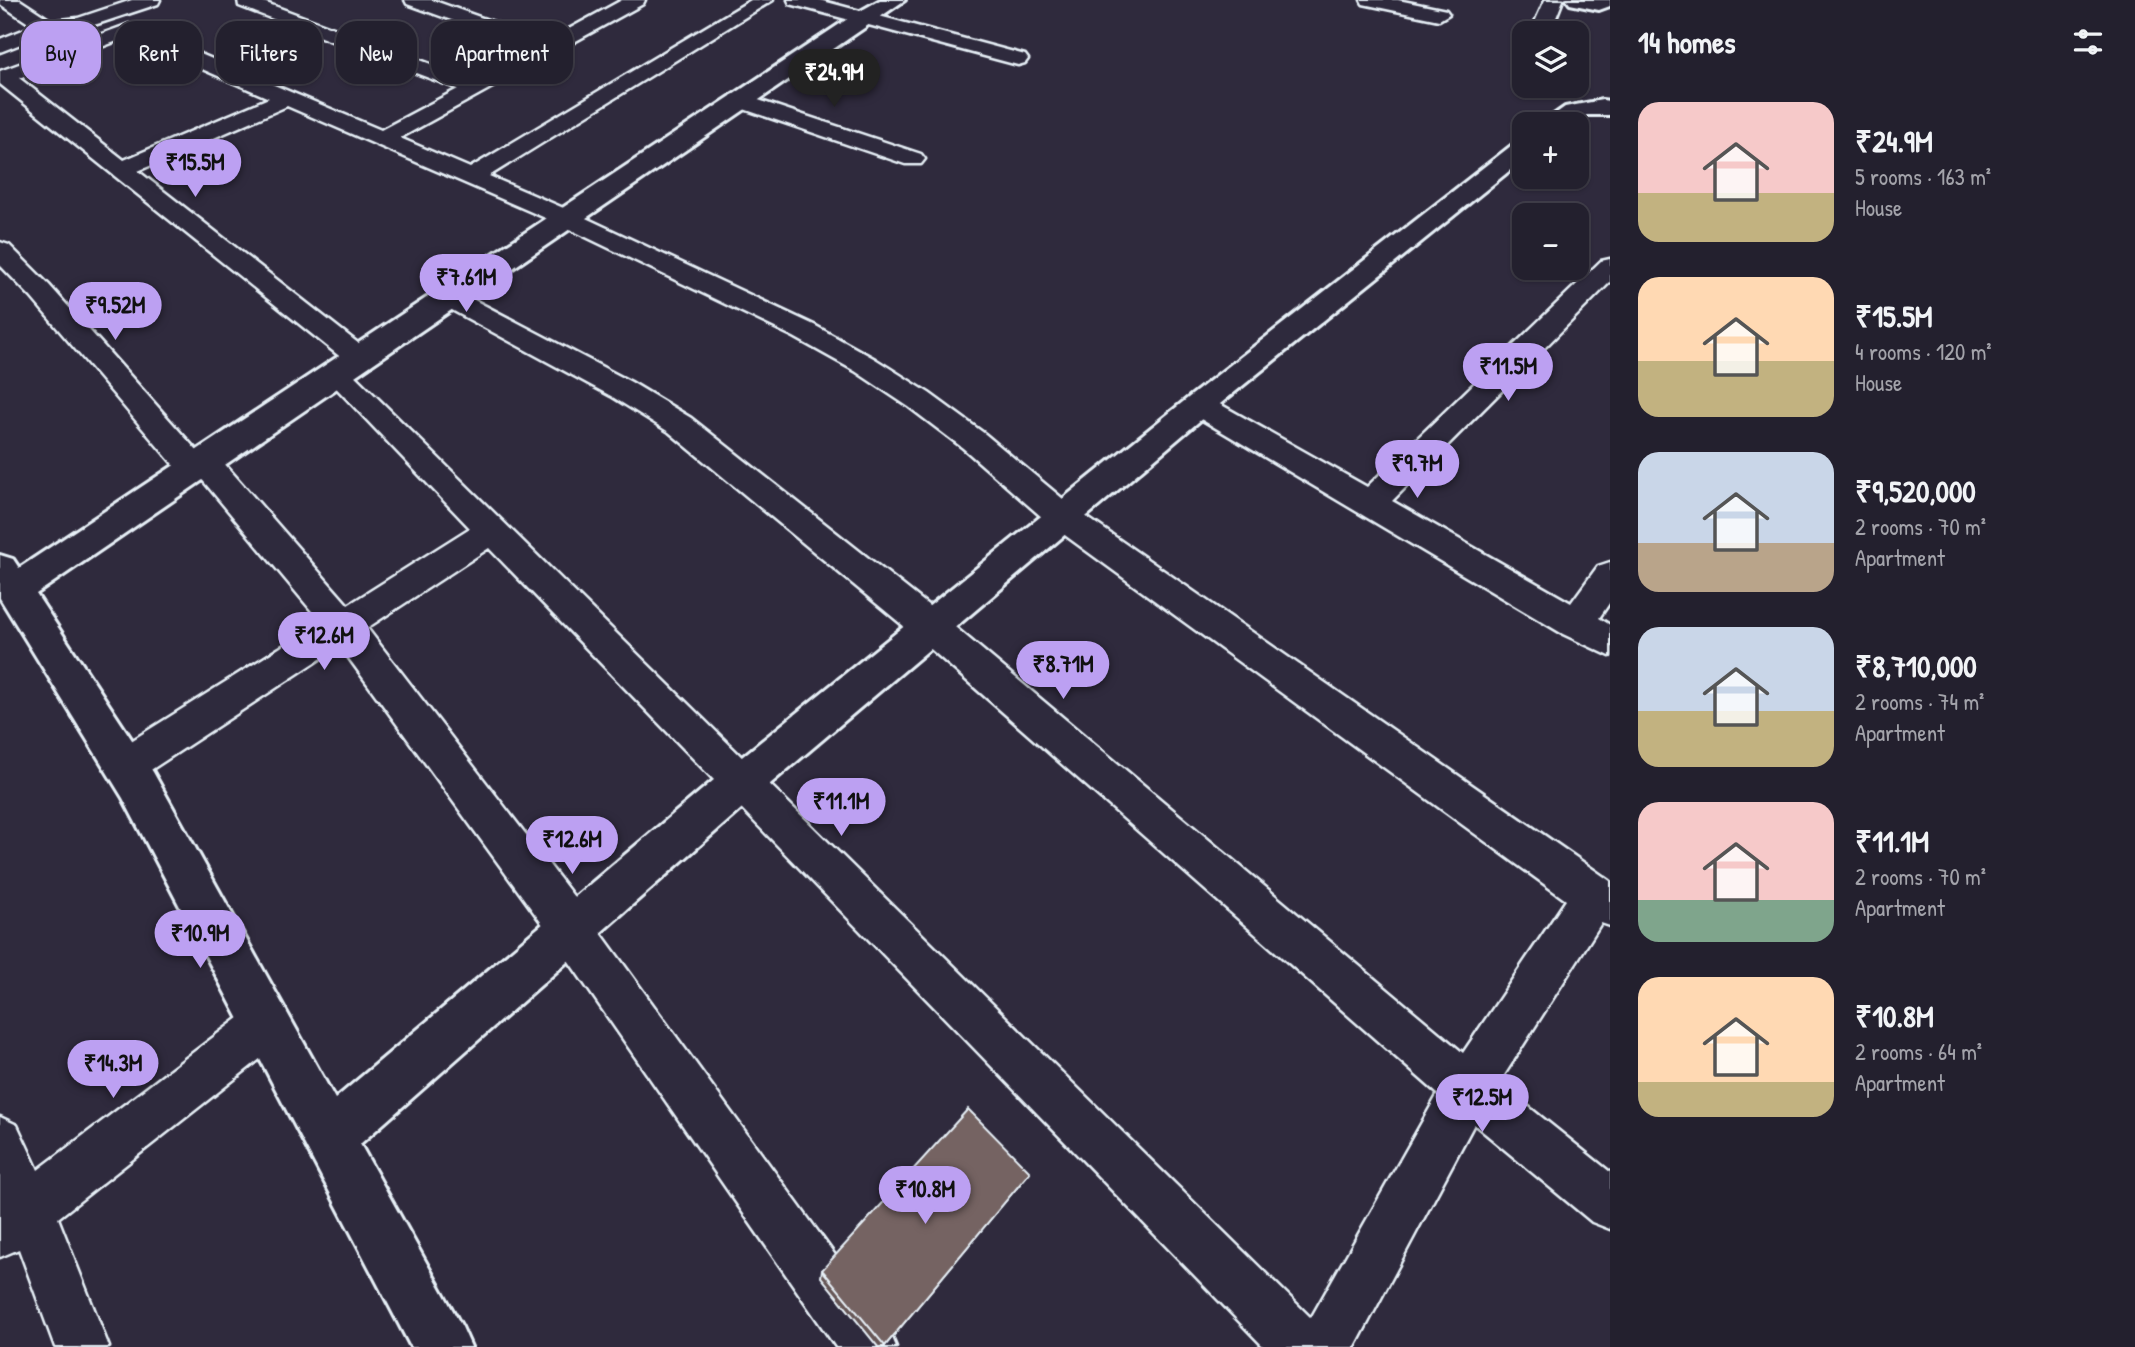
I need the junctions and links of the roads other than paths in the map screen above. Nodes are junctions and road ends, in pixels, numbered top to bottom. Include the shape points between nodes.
1 (7, 0) edge
2 (151, 0) edge
3 (414, 0) edge
4 (636, 0) edge
5 (764, 0) edge
6 (797, 0) edge
7 (895, 0) edge
8 (1370, 0) edge
9 (1554, 0) edge
10 (1577, 0) edge
11 (1606, 0) edge
12 (246, 2) dead end
13 (1443, 7) edge
14 (862, 18) junction
15 (39, 21) edge
16 (87, 21) edge
17 (473, 21) edge
18 (1545, 21) edge
19 (1429, 33) dead end
20 (573, 35) edge
21 (21, 38) edge
22 (0, 46) edge
23 (1018, 59) dead end
24 (2, 78) edge
25 (482, 84) edge
26 (475, 88) junction
27 (287, 98) junction
28 (740, 100) junction
29 (1610, 108) edge
30 (1571, 112) edge
31 (382, 139) junction
32 (1512, 157) edge
33 (913, 159) dead end
34 (121, 170) junction
35 (472, 177) junction
36 (566, 218) junction
37 (0, 250) edge
38 (1610, 267) edge
39 (449, 297) junction
40 (347, 365) junction
41 (1199, 405) junction
42 (199, 465) junction
43 (1370, 504) junction
44 (1063, 517) junction
45 (492, 530) junction
46 (1610, 575) edge
47 (7, 579) edge
48 (1576, 624) junction
49 (344, 625) junction
50 (930, 626) junction
51 (1610, 642) edge
52 (125, 765) junction
53 (742, 782) junction
54 (1602, 900) edge
55 (572, 929) junction
56 (268, 1024) junction
57 (1468, 1088) junction
58 (329, 1138) junction
59 (0, 1142) edge
60 (1610, 1204) edge
61 (15, 1219) edge
62 (82, 1347) edge
63 (442, 1347) edge
64 (869, 1347) edge
65 (1302, 1347) edge
66 (1325, 1347) edge

1 - 15 street
2 - 16 street
3 - 17 street
4 - 20 street
5 - 35 street
6 - 14 street
7 - 14 street
8 - 13 street
9 - 18 street
10 - 11 street via 1599,4
12 - 26 street
13 - 19 street
14 - 23 street
14 - 28 street
21 - 22 street
24 - 27 street via 129,30
24 - 34 street
25 - 26 street
26 - 31 street
27 - 31 street
27 - 34 street
28 - 33 street
28 - 36 street
29 - 30 street
31 - 35 street
32 - 41 street
34 - 40 street
35 - 36 street
36 - 39 street
36 - 44 street via 804,331 865,365 974,441
37 - 42 street
38 - 43 street
39 - 40 street
39 - 50 street via 656,408
40 - 42 street
40 - 45 street
41 - 43 street
41 - 44 street
42 - 47 street
42 - 49 street
43 - 48 street
44 - 50 street
44 - 54 street
45 - 49 street
45 - 53 street
46 - 48 street
47 - 52 street
48 - 51 street
49 - 52 street
49 - 55 street
50 - 53 street
50 - 57 street
52 - 56 street
53 - 55 street
53 - 65 street
54 - 57 street
55 - 58 street
55 - 64 street
56 - 58 street
56 - 61 street
57 - 60 street
57 - 66 street
58 - 63 street
59 - 61 street
61 - 62 street

